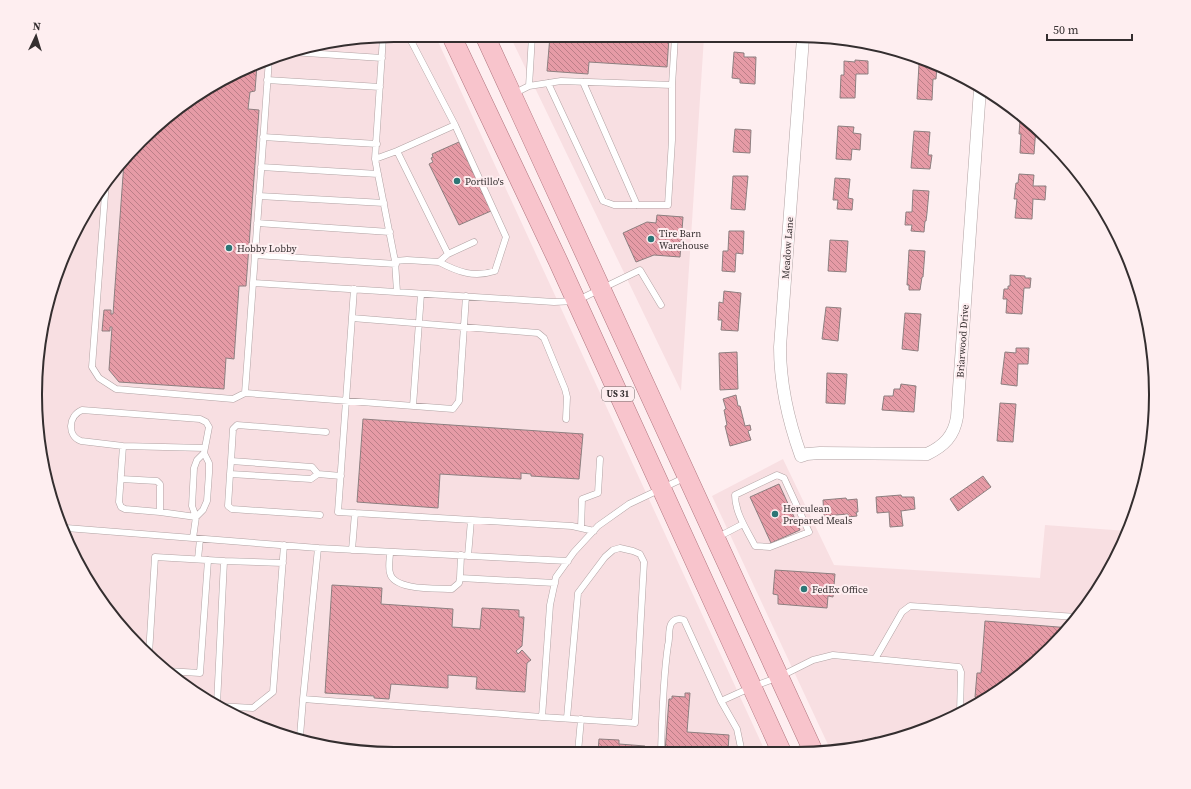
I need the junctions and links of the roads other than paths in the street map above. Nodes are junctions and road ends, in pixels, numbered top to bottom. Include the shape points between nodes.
1 (383, 42) edge
2 (412, 42) edge
3 (454, 42) edge
4 (488, 42) edge
5 (532, 42) edge
6 (675, 42) edge
7 (803, 42) edge
8 (307, 53) edge
9 (382, 58) junction
10 (268, 66) edge
11 (267, 80) junction
12 (583, 82) junction
13 (548, 83) junction
14 (672, 85) junction
15 (529, 86) junction
16 (380, 87) junction
17 (980, 93) edge
18 (512, 94) junction
19 (455, 125) junction
20 (263, 137) junction
21 (377, 144) junction
22 (397, 151) junction
23 (376, 159) junction
24 (261, 166) junction
25 (378, 174) junction
26 (105, 193) edge
27 (259, 196) junction
28 (384, 203) junction
29 (637, 205) junction
30 (257, 223) junction
31 (390, 232) junction
32 (474, 242) dead end
33 (448, 254) junction
34 (255, 255) junction
35 (439, 262) junction
36 (396, 263) junction
37 (253, 283) junction
38 (601, 288) junction
39 (354, 289) junction
40 (397, 292) junction
41 (421, 294) junction
42 (466, 296) junction
43 (576, 301) junction
44 (661, 305) dead end
45 (352, 318) junction
46 (419, 323) junction
47 (464, 326) junction
48 (245, 393) junction
49 (346, 401) junction
50 (413, 406) junction
51 (566, 419) dead end
52 (326, 432) dead end
53 (123, 446) junction
54 (204, 450) junction
55 (801, 456) joint
56 (600, 459) dead end
57 (231, 461) junction
58 (230, 474) junction
59 (318, 474) junction
60 (340, 476) junction
61 (688, 477) junction
62 (121, 479) junction
63 (662, 489) junction
64 (160, 512) junction
65 (355, 513) junction
66 (320, 515) dead end
67 (196, 517) junction
68 (471, 520) junction
69 (743, 524) junction
70 (69, 528) edge
71 (581, 528) junction
72 (594, 531) junction
73 (193, 538) junction
74 (716, 538) junction
75 (200, 539) junction
76 (284, 545) junction
77 (318, 548) junction
78 (352, 550) junction
79 (390, 552) junction
80 (465, 555) junction
81 (198, 559) junction
82 (208, 560) junction
83 (224, 561) junction
84 (568, 561) junction
85 (282, 563) junction
86 (460, 578) junction
87 (555, 583) junction
88 (1070, 617) edge
89 (149, 648) edge
90 (875, 659) junction
91 (177, 672) edge
92 (779, 677) junction
93 (752, 687) junction
94 (303, 699) junction
95 (218, 700) edge
96 (721, 701) junction
97 (229, 706) edge
98 (960, 707) edge
99 (542, 717) junction
100 (567, 718) junction
101 (581, 719) junction
102 (300, 734) edge
103 (811, 746) edge
104 (578, 747) edge
105 (661, 747) edge
106 (741, 747) edge
107 (779, 747) edge

1 - 9 lane
2 - 19 lane
3 - 43 main road, US 31
4 - 18 main road, US 31
5 - 15 lane
6 - 14 lane
7 - 55 street, Meadow Lane via 780,347 784,400
8 - 9 lane
9 - 16 lane
10 - 11 lane
11 - 16 lane
11 - 20 lane
12 - 13 lane
12 - 14 lane
12 - 29 lane
13 - 15 lane
13 - 29 lane via 603,201 614,205
14 - 29 lane via 668,205
15 - 18 lane
16 - 21 lane
17 - 55 street, Briarwood Drive via 957,418 952,433 942,446 927,454 820,453
18 - 38 main road, US 31
19 - 22 lane
19 - 35 lane via 506,237 494,271 484,274 462,273
20 - 21 lane
20 - 24 lane
21 - 23 lane
22 - 23 lane
22 - 33 lane
23 - 25 lane
24 - 25 lane
24 - 27 lane
25 - 28 lane
26 - 48 lane via 92,367 99,378 116,390 233,399
27 - 28 lane
27 - 30 lane
28 - 31 lane
30 - 31 lane
30 - 34 lane
31 - 36 lane
32 - 33 lane
33 - 35 lane
34 - 36 lane
34 - 37 lane
35 - 36 lane via 407,260
36 - 40 lane
37 - 39 lane
37 - 48 lane
38 - 43 lane
38 - 44 lane via 640,270
38 - 61 main road, US 31
39 - 40 lane
39 - 45 lane
40 - 41 lane
41 - 42 lane
41 - 46 lane
42 - 43 lane
42 - 47 lane
43 - 63 main road, US 31
45 - 46 lane
45 - 49 lane
46 - 47 lane
46 - 50 lane
47 - 50 lane via 459,401 454,409
47 - 51 lane via 538,333 544,338 567,397
48 - 49 lane
49 - 50 lane
49 - 60 lane
52 - 57 lane via 237,425 233,429
53 - 54 lane
53 - 54 lane via 75,439 71,425 73,417 82,410 200,419 209,427
53 - 62 lane
54 - 67 lane via 194,468 192,506
54 - 67 lane via 209,463 207,501
56 - 71 lane via 598,493 582,499
57 - 58 lane
57 - 59 lane via 312,467
58 - 59 lane via 311,479
58 - 66 lane via 228,506 232,509
59 - 60 lane
60 - 65 lane via 338,512
61 - 63 lane
61 - 74 main road, US 31
62 - 64 lane via 121,507
62 - 64 lane via 157,481 160,484
63 - 72 lane via 629,504
63 - 93 main road, US 31
64 - 67 lane
65 - 68 lane
65 - 78 lane
67 - 73 lane
68 - 71 lane
68 - 80 lane
69 - 69 lane via 755,546 770,547 809,532 784,478 777,475 735,494 735,503
69 - 74 lane
70 - 73 lane
71 - 72 lane
72 - 84 lane
73 - 75 lane
74 - 92 main road, US 31
75 - 76 lane
75 - 81 lane
76 - 77 lane
76 - 85 lane
77 - 78 lane
77 - 94 lane
78 - 79 lane
79 - 80 lane
79 - 86 lane via 390,574 395,582 406,586 452,589 459,584
80 - 84 lane
80 - 86 lane
81 - 82 lane
81 - 89 lane via 155,557
82 - 83 lane
82 - 91 lane via 200,673
83 - 85 lane
83 - 95 lane
84 - 87 lane via 556,577
85 - 97 lane via 273,692 253,708
86 - 87 lane
87 - 99 lane via 550,605
88 - 90 lane via 910,606 902,612
90 - 92 lane via 834,655 813,660
90 - 98 lane via 959,667
92 - 93 lane
92 - 103 main road, US 31
93 - 96 lane
93 - 107 main road, US 31
94 - 99 lane
94 - 102 lane
96 - 105 lane via 684,620 675,620 671,623 666,655
96 - 106 lane via 737,729
99 - 100 lane
100 - 101 lane
100 - 101 lane via 578,593 613,550 633,550 640,554 644,562 635,722
101 - 104 lane

